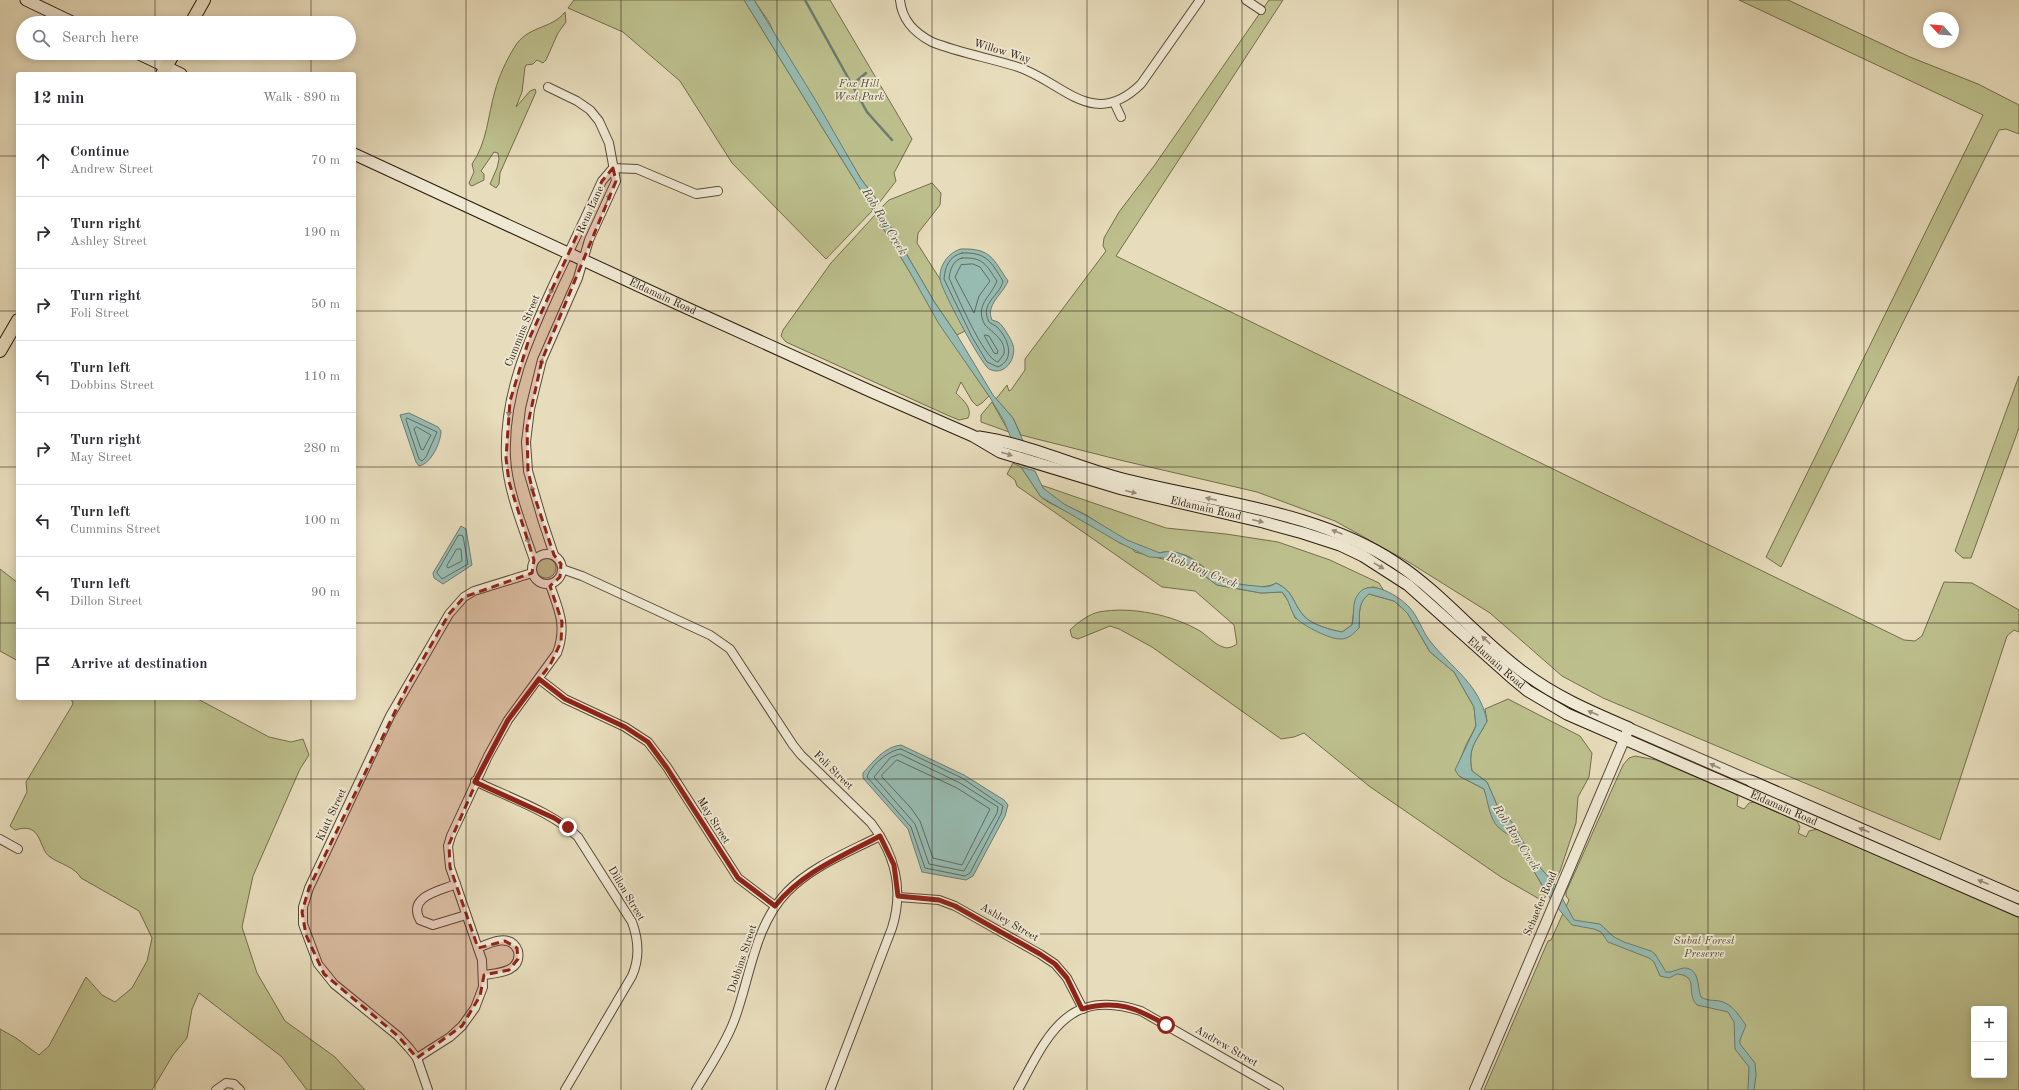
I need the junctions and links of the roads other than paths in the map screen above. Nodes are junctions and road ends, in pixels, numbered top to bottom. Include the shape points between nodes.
1 (26, 0) edge
2 (204, 0) edge
3 (900, 0) edge
4 (1200, 0) edge
5 (1246, 0) edge
6 (1261, 10) dead end
7 (59, 16) edge
8 (195, 16) edge
9 (148, 60) edge
10 (170, 60) edge
11 (164, 71) edge
12 (548, 87) dead end
13 (1114, 102) junction
14 (1121, 117) dead end
15 (356, 155) edge
16 (614, 168) junction
17 (718, 191) dead end
18 (568, 254) junction
19 (584, 261) junction
20 (16, 323) edge
21 (0, 351) edge
22 (973, 436) junction
23 (554, 555) junction
24 (534, 560) junction
25 (562, 569) junction
26 (532, 573) junction
27 (550, 585) junction
28 (539, 679) junction
29 (1629, 728) junction
30 (1624, 740) junction
31 (475, 782) junction
32 (1751, 782) joint
33 (1814, 809) junction
34 (1809, 821) junction
35 (880, 836) junction
36 (0, 839) edge
37 (18, 849) dead end
38 (456, 884) junction
39 (898, 896) junction
40 (2019, 898) edge
41 (775, 906) junction
42 (2019, 911) edge
43 (466, 915) junction
44 (478, 948) junction
45 (484, 975) junction
46 (1082, 1009) junction
47 (417, 1058) junction
48 (216, 1090) edge
49 (240, 1090) edge
50 (428, 1090) edge
51 (565, 1090) edge
52 (696, 1090) edge
53 (830, 1090) edge
54 (1018, 1090) edge
55 (1279, 1090) edge
56 (1475, 1090) edge

1 - 7 main road
2 - 8 main road
3 - 13 street, Willow Way via 904,16 910,26 920,36 932,42 1021,68 1078,100 1096,104
4 - 13 street, Willow Way via 1141,84 1130,95
5 - 6 street
9 - 11 main road
10 - 11 main road
12 - 16 street, Rena Lane via 578,101 599,121 609,143
13 - 14 street
15 - 18 main road, Eldamain Road
16 - 17 street via 637,169 696,194
16 - 18 street, Rena Lane via 602,181
19 -> 16 street, Rena Lane via 589,240 616,181
18 - 19 main road, Eldamain Road
18 -> 24 street, Cummins Street via 517,370 508,422 506,458 509,482
19 - 22 main road, Eldamain Road
23 -> 19 street via 528,471 527,428 532,394 542,360
20 - 21 main road
29 -> 22 main road, Eldamain Road via 1570,703 1523,672 1430,588 1396,563 1333,530 1294,518 1119,478 1003,440
22 -> 30 main road, Eldamain Road via 1000,452 1069,474 1162,500 1303,533 1363,556 1408,585 1528,691 1567,714
23 - 24 street via 540,554
23 - 25 street via 559,559
24 - 26 street
25 - 27 street via 560,577
25 - 35 street, Foli Street via 710,635 730,649 801,755
26 - 27 street via 537,581
26 - 47 street, Klatt Street via 474,591 464,596 449,614 390,716 304,903 302,912 305,932 323,973 398,1036
27 - 28 street via 560,613 563,631 557,653
28 - 31 street via 508,720
28 - 41 street, May Street via 565,699 625,727 648,742 738,878
29 - 30 street, Schaefer Road
32 -> 29 street, Eldamain Road
30 - 34 main road, Eldamain Road
30 - 56 street, Schaefer Road
31 - 38 street via 449,844 450,866
31 - 51 street, Dillon Street via 554,818 568,827 578,837 632,922 637,937 638,955 632,976
32 - 33 main road, Eldamain Road
33 - 34 main road
40 -> 33 main road, Eldamain Road
34 - 42 main road, Eldamain Road
35 - 39 street, Foli Street via 894,865
35 - 41 street, Dobbins Street via 816,870 788,891
36 - 37 street
38 - 43 street
38 - 43 street via 425,895 419,900 417,913 420,920 433,925
39 - 46 street, Ashley Street via 939,900 955,906 1040,954 1055,964 1067,978
39 - 53 street, Foli Street via 892,928
41 - 52 street, Dobbins Street via 760,938 732,1026
43 - 44 street
44 - 45 street
44 - 45 street via 497,941 506,941 517,948 519,955 517,963 509,970
45 - 47 street via 482,990 468,1018 450,1037
46 - 54 street, Andrew Street via 1052,1031
46 - 55 street, Andrew Street via 1109,1004 1141,1011
47 - 50 street, Klatt Street
48 - 49 street via 222,1084 228,1083 234,1084

